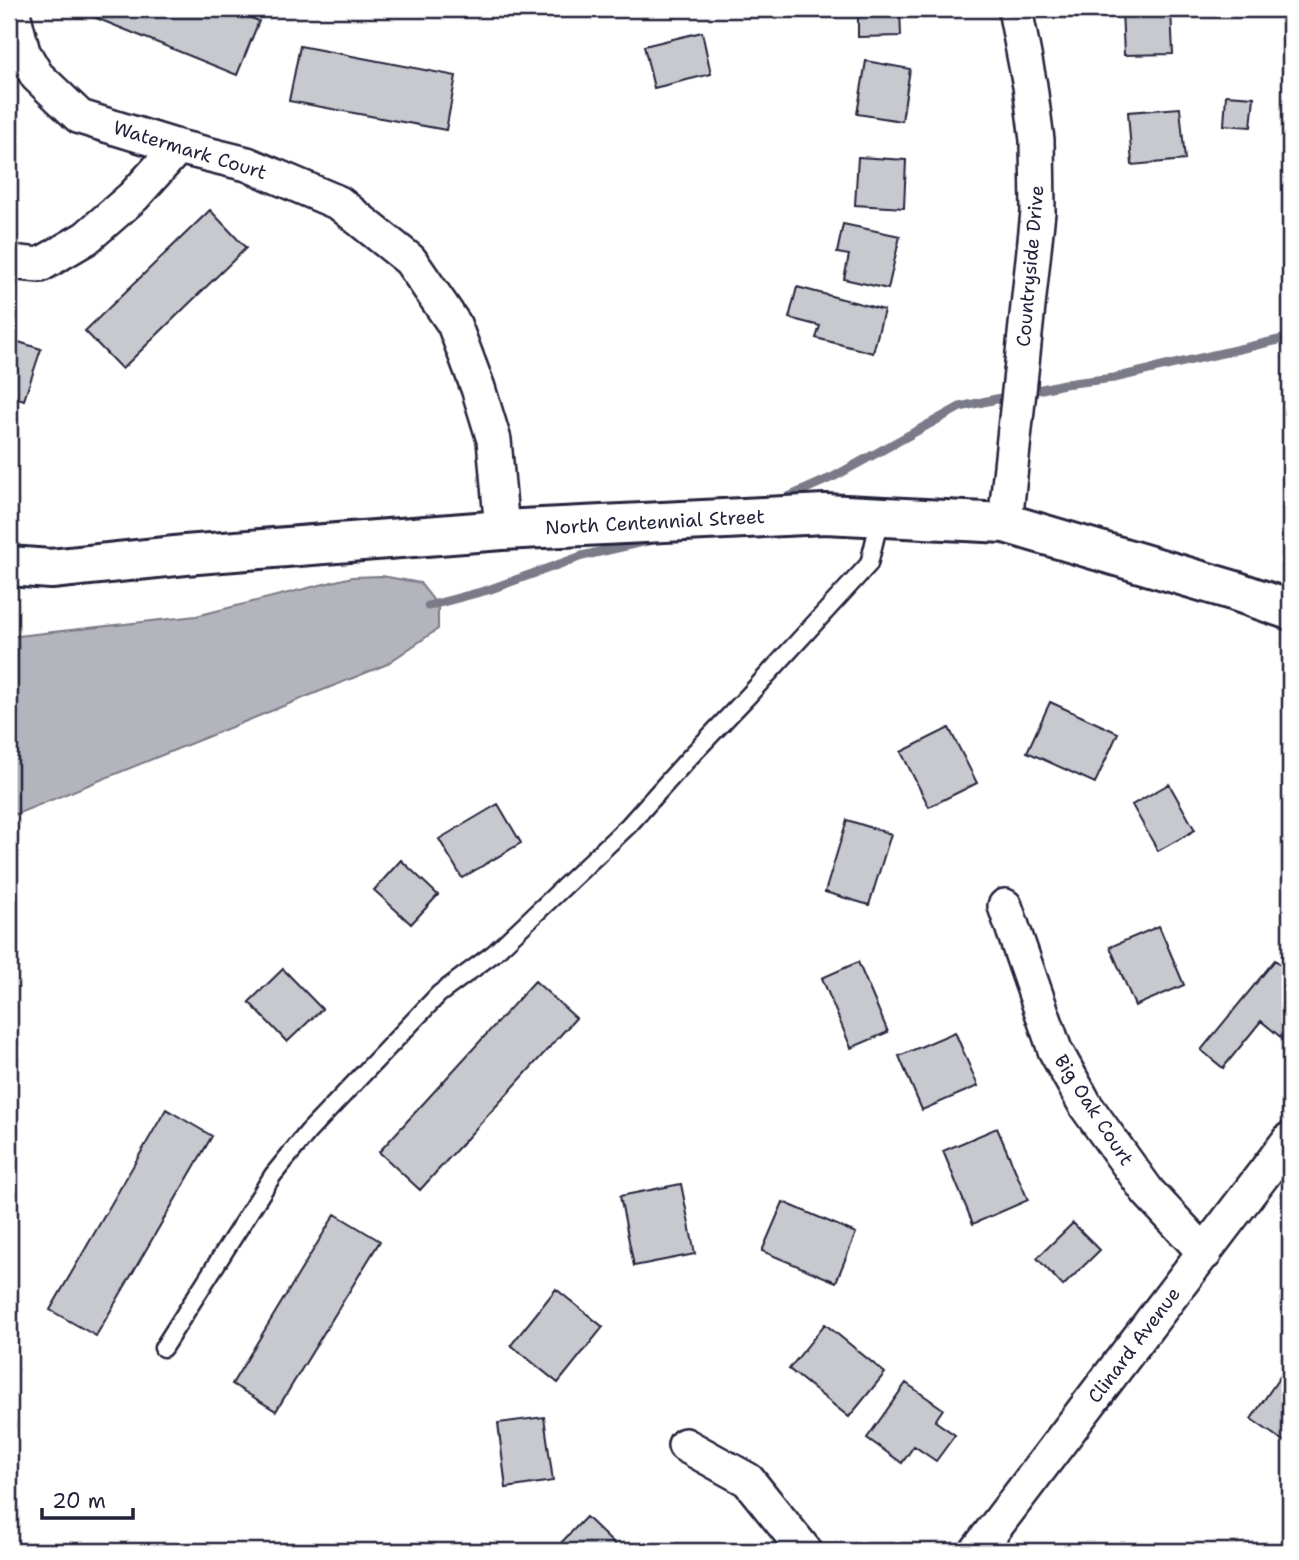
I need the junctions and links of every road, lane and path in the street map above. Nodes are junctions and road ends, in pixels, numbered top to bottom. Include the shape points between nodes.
1 (12, 9) edge
2 (1015, 9) edge
3 (16, 65) edge
4 (178, 147) junction
5 (9, 262) edge
6 (880, 517) junction
7 (1005, 523) junction
8 (502, 530) junction
9 (9, 566) edge
10 (1290, 610) edge
11 (1005, 906) dead end
12 (1290, 1139) edge
13 (1205, 1253) junction
14 (163, 1348) dead end
15 (685, 1445) dead end
16 (805, 1551) edge
17 (977, 1551) edge

1 - 3 street, Watermark Court
2 - 7 street, Countryside Drive via 1038,140 1038,212
3 - 4 street, Watermark Court via 37,76 80,117
4 - 5 street via 134,196 86,238 40,265
4 - 8 street, Watermark Court via 247,164 339,202 410,260 454,324 478,388 494,440
6 - 7 street, North Centennial Street
6 - 8 street, North Centennial Street via 825,514
6 - 14 lane via 869,564 629,825 493,954 439,994 308,1132 273,1175
7 - 10 street, North Centennial Street
8 - 9 street, North Centennial Street via 51,569
11 - 13 street, Big Oak Court via 1055,1050 1086,1106 1148,1192
12 - 13 street, Clinard Avenue
13 - 17 street, Clinard Avenue
15 - 16 street via 748,1480

